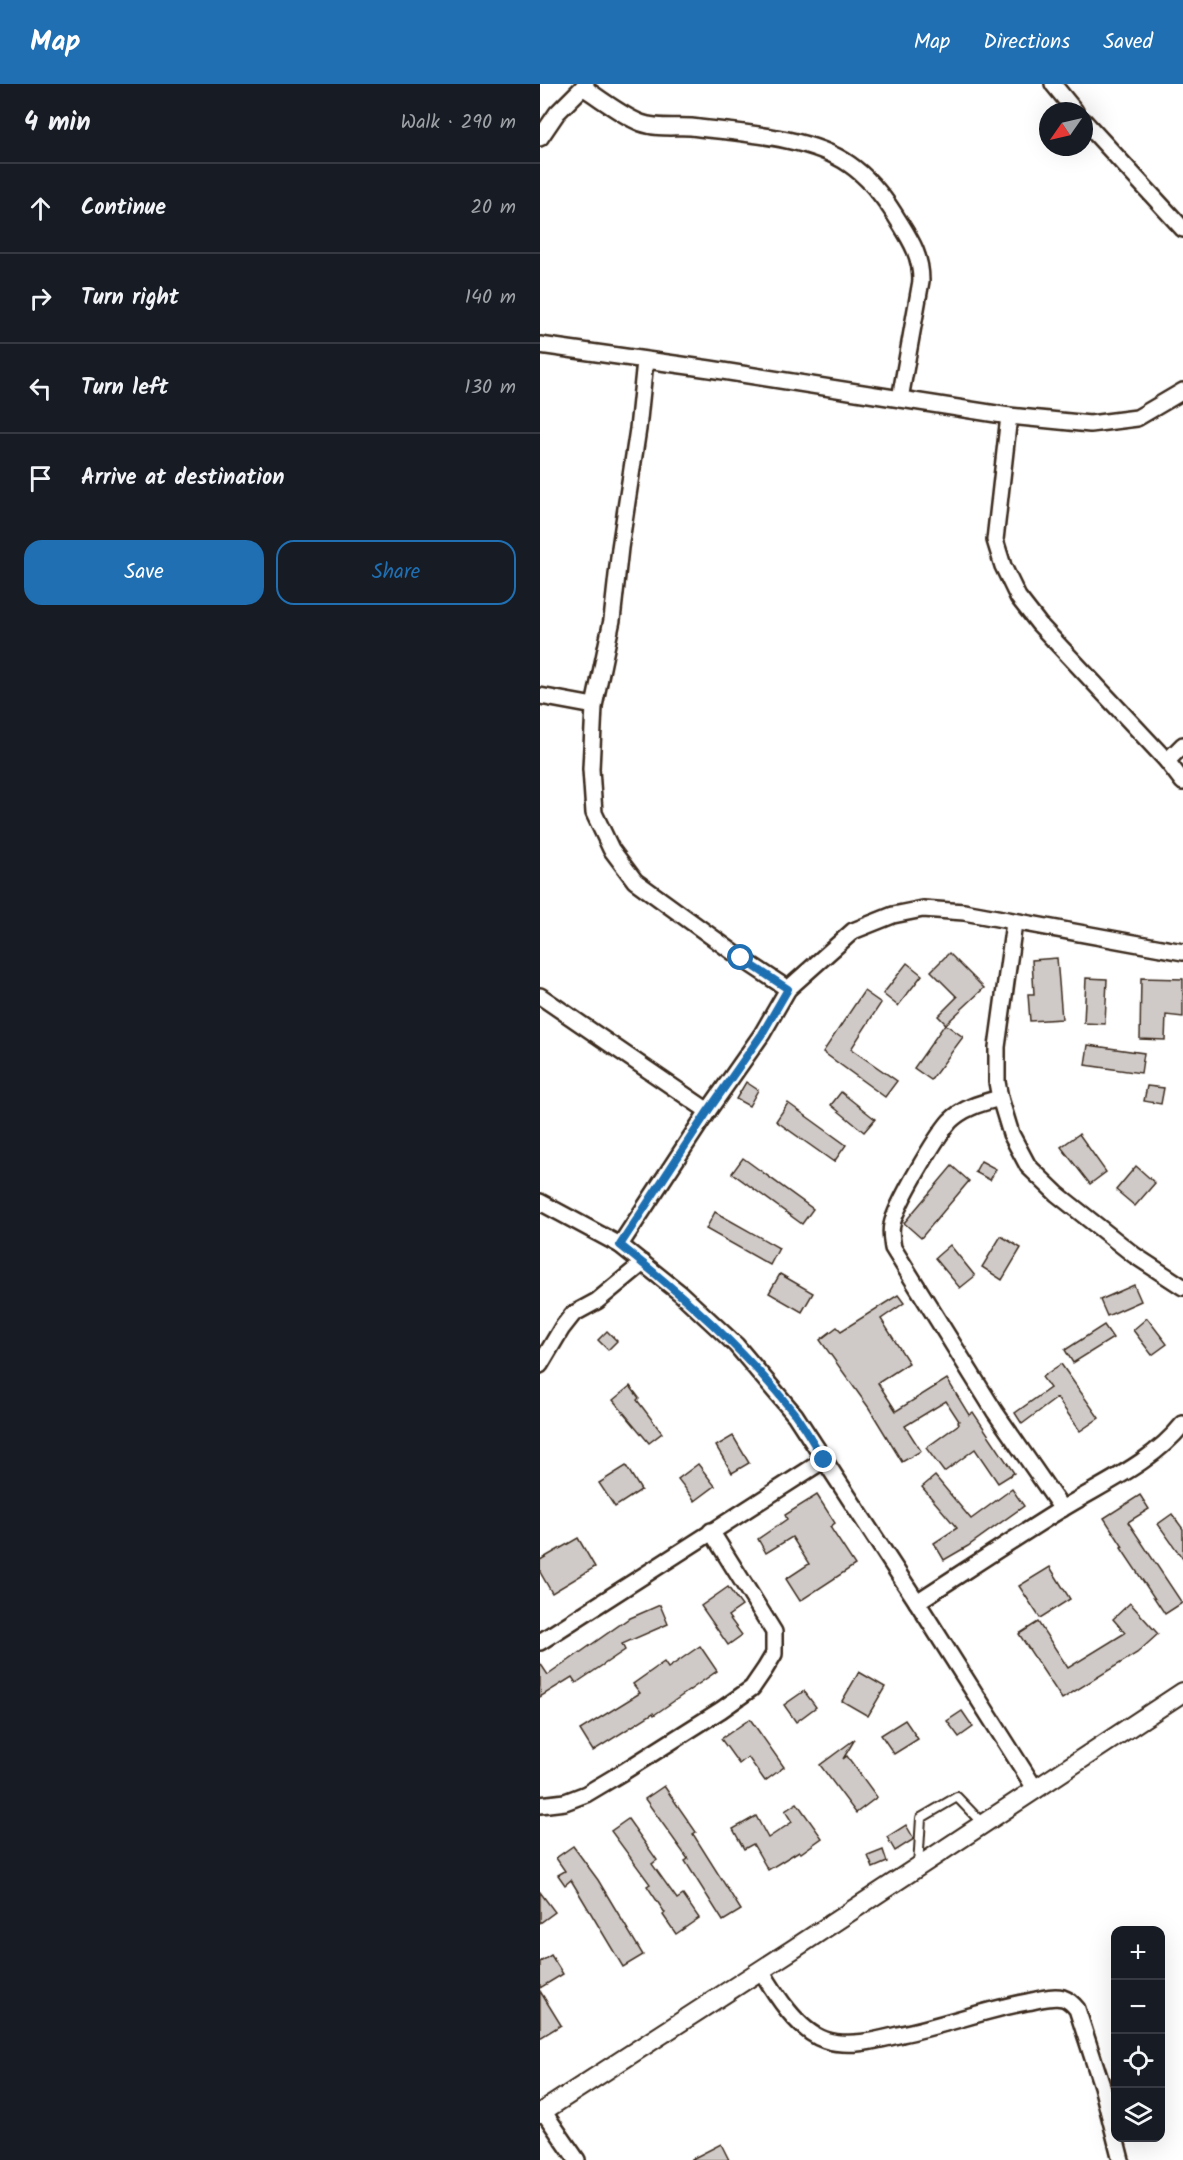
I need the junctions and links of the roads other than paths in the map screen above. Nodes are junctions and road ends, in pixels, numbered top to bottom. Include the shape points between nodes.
1 (1053, 84) edge
2 (585, 86) edge
3 (1068, 102) edge
4 (1093, 131) edge
5 (540, 138) edge
6 (1183, 229) edge
7 (540, 345) edge
8 (645, 361) junction
9 (1183, 391) edge
10 (900, 399) junction
11 (1009, 416) junction
12 (540, 696) edge
13 (594, 706) junction
14 (1183, 745) edge
15 (1167, 761) junction
16 (1183, 782) edge
17 (1014, 922) junction
18 (1183, 952) edge
19 (788, 989) junction
20 (540, 996) edge
21 (1000, 1098) junction
22 (708, 1111) junction
23 (540, 1202) edge
24 (620, 1245) junction
25 (643, 1263) junction
26 (1183, 1287) edge
27 (540, 1365) edge
28 (1183, 1424) edge
29 (824, 1460) junction
30 (1062, 1509) junction
31 (711, 1531) junction
32 (918, 1602) junction
33 (540, 1642) edge
34 (1183, 1692) edge
35 (1036, 1790) junction
36 (540, 1805) edge
37 (983, 1824) junction
38 (918, 1868) junction
39 (761, 1970) junction
40 (542, 2112) edge
41 (577, 2160) edge
42 (1121, 2160) edge

1 - 3 street
2 - 5 street
2 - 10 street via 641,123 807,144 850,165 872,184 921,264
4 - 6 street
7 - 8 street
8 - 10 street
8 - 13 street via 612,620
9 - 11 street via 1137,418 1090,424
10 - 11 street
11 - 15 street via 995,540 1003,566 1018,597 1039,624
12 - 13 street
13 - 19 street via 594,813 610,849 635,881
14 - 15 street
15 - 16 street
17 - 18 street
17 - 19 street via 923,909 893,915 853,931
17 - 21 street via 997,1047
19 - 22 street
20 - 22 street
21 - 26 street via 1011,1134 1028,1166 1106,1234
21 - 30 street via 971,1106 951,1121 898,1207 891,1226 892,1248 995,1412
22 - 24 street
23 - 24 street
24 - 25 street
25 - 27 street via 597,1301 573,1314
25 - 29 street via 736,1345 795,1414
28 - 30 street via 1171,1438 1133,1466
29 - 31 street
29 - 32 street
30 - 32 street
31 - 33 street
31 - 36 street via 774,1632 774,1654 765,1669 752,1688 729,1705 624,1772 586,1794
32 - 35 street
34 - 35 street
35 - 37 street
37 - 38 street
37 - 38 lane via 957,1797 921,1818
38 - 39 street
39 - 40 street
39 - 42 street via 783,2006 808,2029 825,2040 855,2044 1009,2005 1049,1998 1069,2001 1077,2009
40 - 41 street

